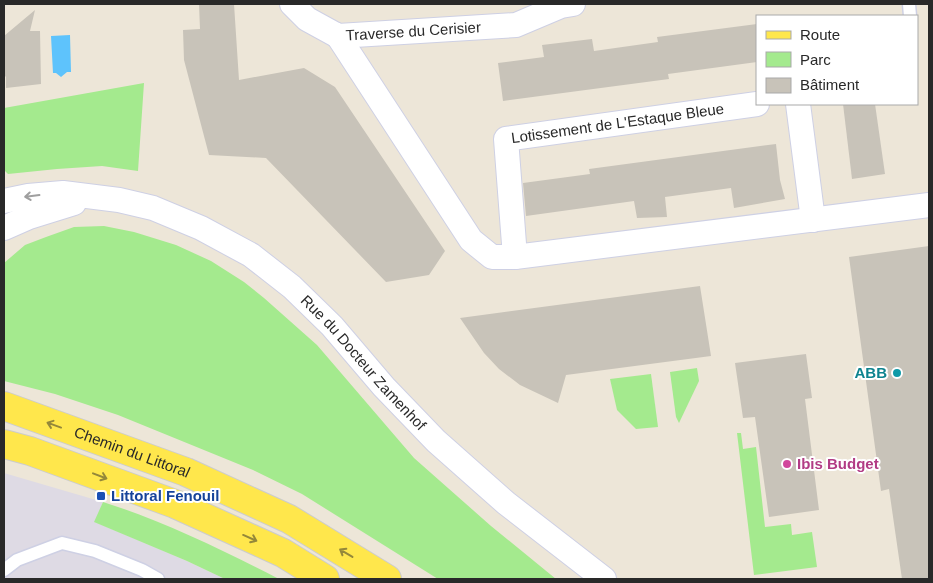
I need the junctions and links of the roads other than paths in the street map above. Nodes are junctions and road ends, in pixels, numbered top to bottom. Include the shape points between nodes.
1 (292, 4) edge
2 (573, 4) edge
3 (338, 36) junction
4 (756, 104) edge
5 (798, 105) edge
6 (96, 198) junction
7 (4, 201) edge
8 (929, 205) edge
9 (813, 220) junction
10 (4, 228) edge
11 (515, 257) junction
12 (4, 406) edge
13 (4, 444) edge
14 (4, 570) edge
15 (158, 579) edge
16 (325, 579) edge
17 (387, 579) edge
18 (604, 579) edge

1 - 3 street, Traverse du Cerisier via 307,19
2 - 3 street, Traverse du Cerisier via 516,24
3 - 11 street via 471,240 492,257
4 - 11 street, Lotissement de L'Estaque Bleue via 506,139
5 - 9 street
6 -> 7 street, Rue du Docteur Zamenhof via 63,193
6 - 10 street, Rue du Docteur Zamenhof via 29,216
6 - 18 street, Rue du Docteur Zamenhof via 153,208 201,228 258,260 292,286 332,326 436,441 506,503
8 - 9 street
9 - 11 street
17 -> 12 main road, Chemin du Littoral via 289,518 186,472
13 -> 16 main road via 30,450 175,504 283,553
14 - 15 lane via 17,560 62,543 95,551

